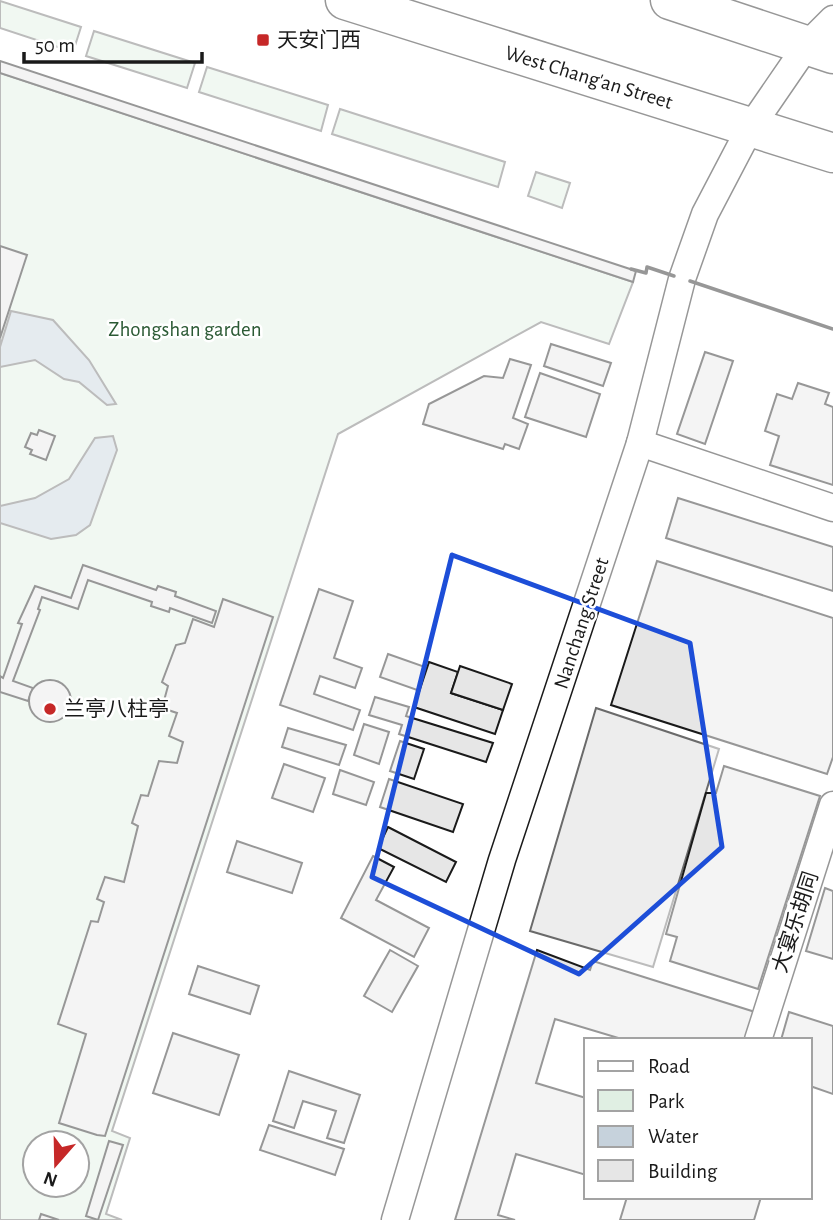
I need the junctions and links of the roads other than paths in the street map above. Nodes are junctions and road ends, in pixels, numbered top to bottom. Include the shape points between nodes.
1 (345, 0) edge
2 (670, 0) edge
3 (824, 39) edge
4 (750, 128) junction
5 (833, 153) edge
6 (640, 443) junction
7 (833, 508) edge
8 (833, 805) edge
9 (759, 1038) edge
10 (395, 1220) edge

1 - 4 highway, West Chang'an Street
2 - 3 highway
3 - 4 street, Nanchang Street
4 - 5 highway, West Chang'an Street
4 - 6 street, Nanchang Street via 705,214 682,279
6 - 7 street
6 - 10 street, Nanchang Street via 502,860
8 - 9 street, 大宴乐胡同

